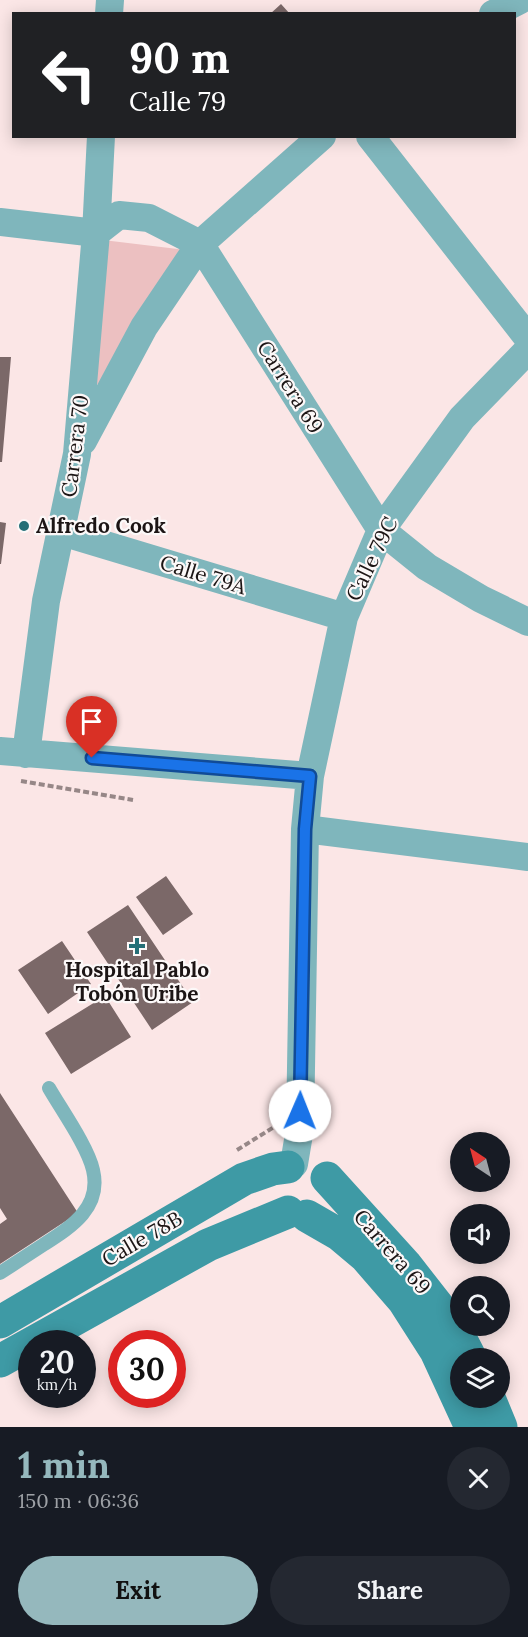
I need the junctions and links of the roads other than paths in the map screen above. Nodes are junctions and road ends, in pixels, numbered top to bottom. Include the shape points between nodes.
1 (520, 0) edge
2 (497, 12) edge
3 (102, 138) edge
4 (320, 138) edge
5 (372, 138) edge
6 (0, 222) edge
7 (96, 233) junction
8 (200, 244) junction
9 (528, 338) edge
10 (528, 350) edge
11 (77, 454) junction
12 (381, 530) junction
13 (62, 532) junction
14 (344, 617) junction
15 (528, 622) edge
16 (13, 752) edge
17 (310, 776) junction
18 (305, 829) junction
19 (528, 857) edge
20 (49, 1088) dead end
21 (306, 1169) junction
22 (297, 1214) junction
23 (208, 1245) junction
24 (365, 1256) junction
25 (0, 1273) edge
26 (0, 1323) edge
27 (465, 1348) edge
28 (0, 1360) edge
29 (493, 1408) edge
30 (471, 1427) edge
31 (501, 1427) edge

1 - 2 street
3 - 7 street, Carrera 70
4 - 8 street
5 - 9 street
6 - 7 street
7 - 8 street via 119,215 149,218
7 - 11 street, Carrera 70
8 - 11 street via 144,327
8 - 12 street, Carrera 69
10 - 12 street, Calle 79C via 462,418
11 - 13 street, Carrera 70
12 - 14 street, Calle 79C
12 - 15 street via 427,567
13 - 14 street, Calle 79A
13 - 16 street, Carrera 70
14 - 17 street, Calle 79C
16 - 17 street
17 - 18 street, Carrera 69
18 - 19 street
18 - 21 street, Carrera 69 via 300,1128
20 - 25 lane via 93,1169 95,1186 91,1202 69,1228
21 - 22 main road via 278,1179 278,1201
21 - 22 main road via 329,1186 326,1202 321,1209
21 - 26 main road, Calle 78B via 273,1169 244,1179
21 - 27 main road, Carrera 69 via 405,1263 455,1328
22 - 23 main road, Calle 78B
22 - 24 main road, Carrera 69 via 340,1235
23 - 24 main road via 294,1234
23 - 28 main road, Calle 78B
24 - 30 main road, Carrera 69 via 404,1301 436,1351
29 - 31 main road

